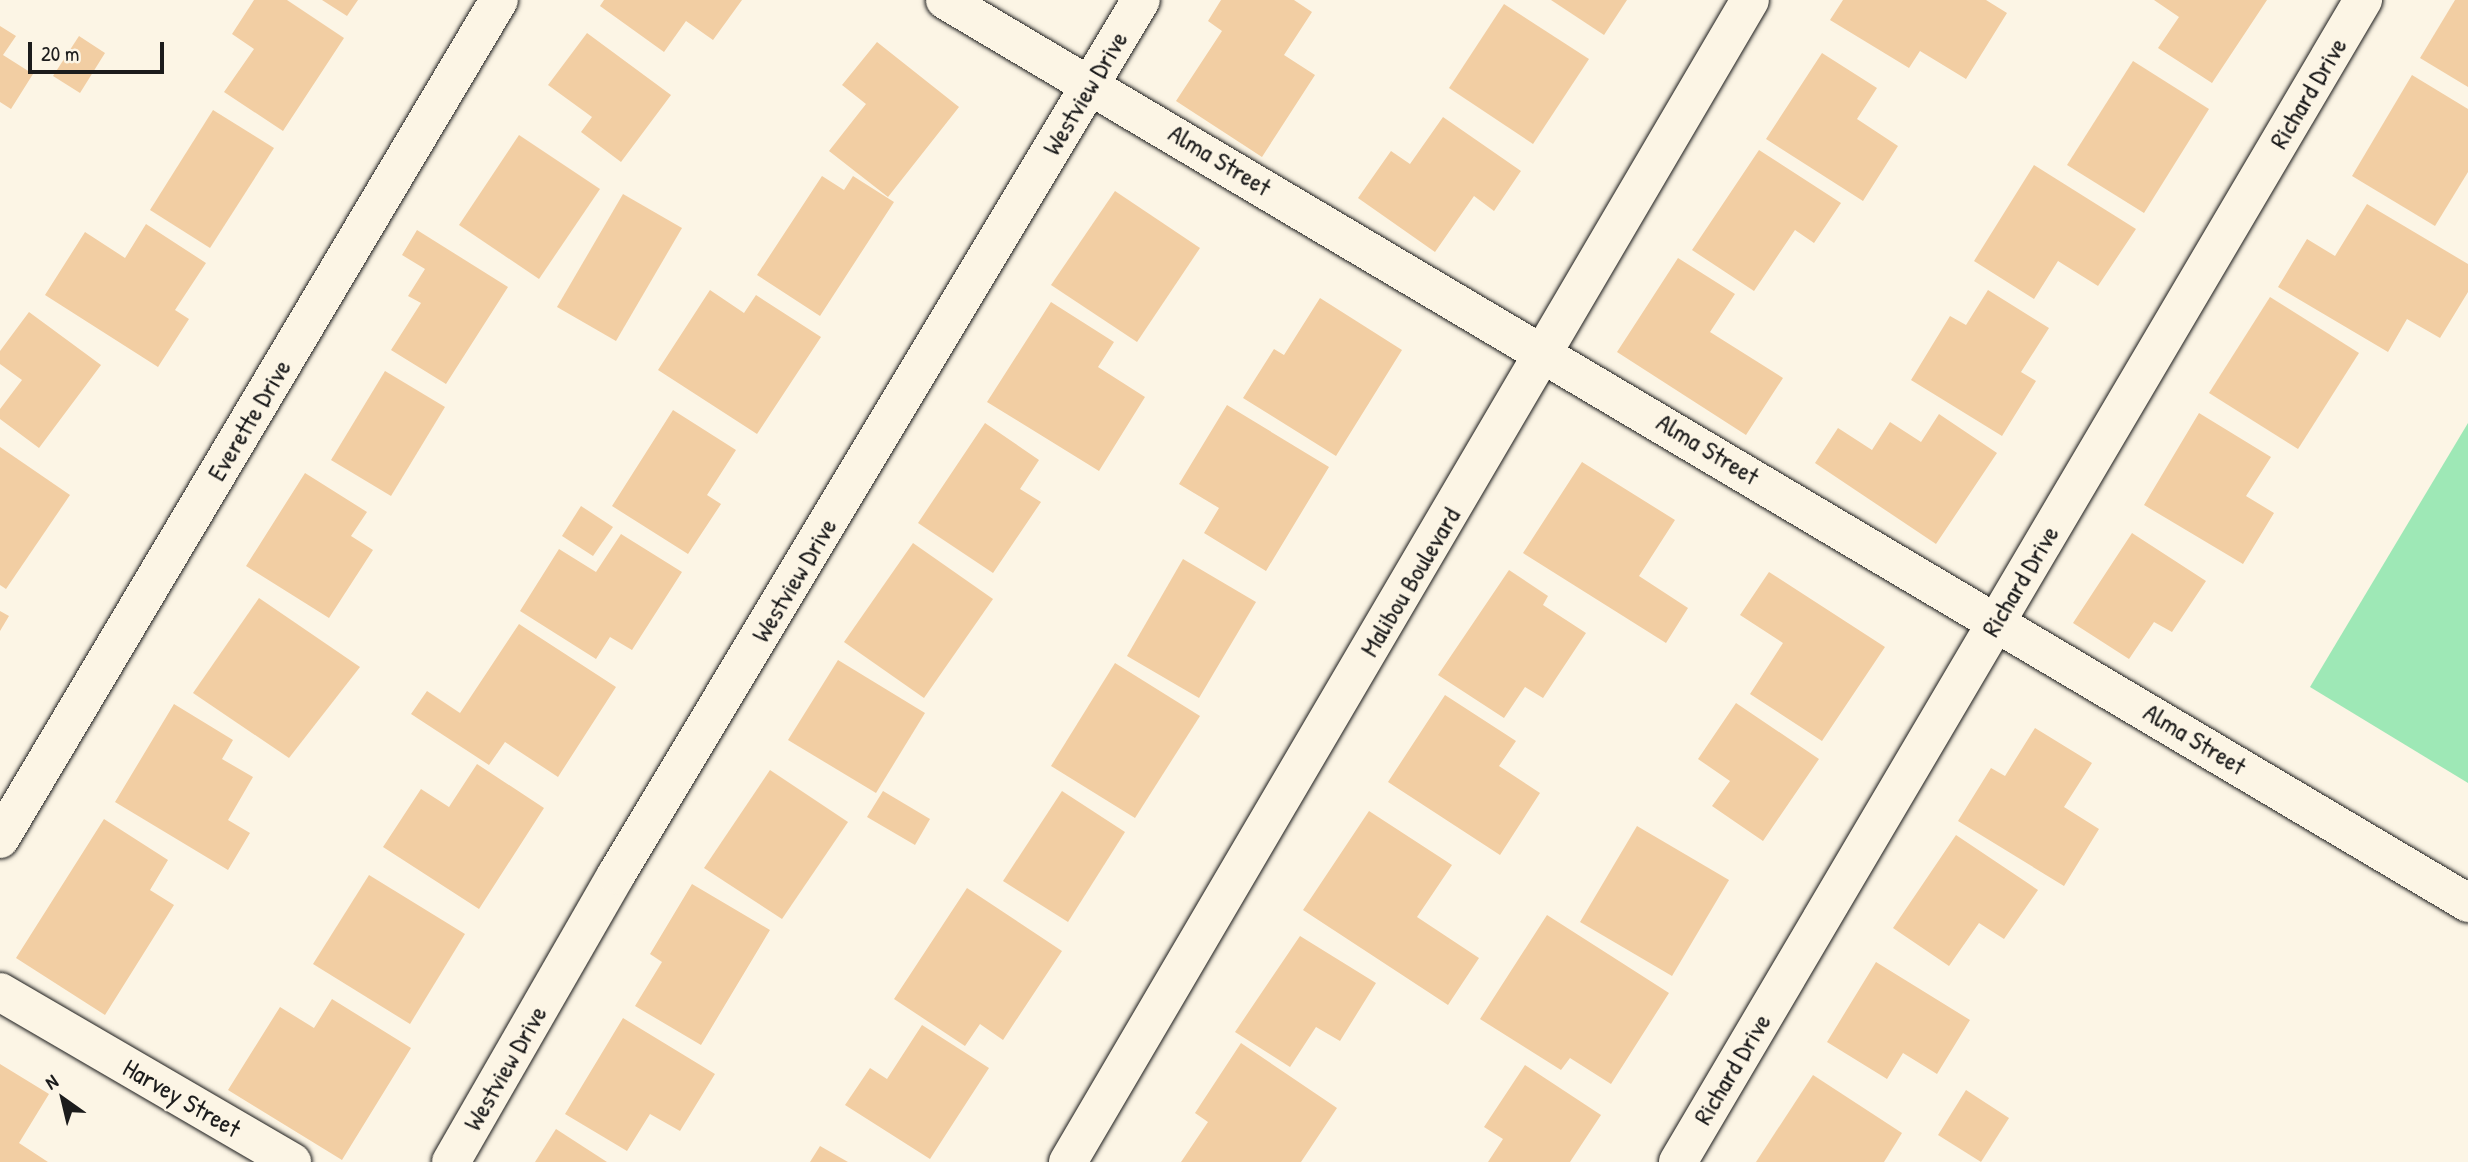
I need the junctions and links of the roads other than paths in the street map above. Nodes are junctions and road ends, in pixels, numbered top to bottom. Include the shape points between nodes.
1 (499, 0) edge
2 (945, 0) edge
3 (1141, 0) edge
4 (1750, 0) edge
5 (2363, 0) edge
6 (1091, 84) junction
7 (1545, 352) junction
8 (1997, 621) junction
9 (0, 839) edge
10 (2468, 903) edge
11 (0, 992) edge
12 (292, 1162) edge
13 (452, 1162) edge
14 (1068, 1162) edge
15 (1678, 1162) edge

1 - 9 street, Everette Drive
2 - 6 street, Alma Street
3 - 6 street, Westview Drive
4 - 7 street, Malibou Boulevard
5 - 8 street, Richard Drive
6 - 7 street, Alma Street
6 - 13 street, Westview Drive via 616,875
7 - 8 street, Alma Street
7 - 14 street, Malibou Boulevard
8 - 10 street, Alma Street
8 - 15 street, Richard Drive
11 - 12 street, Harvey Street

